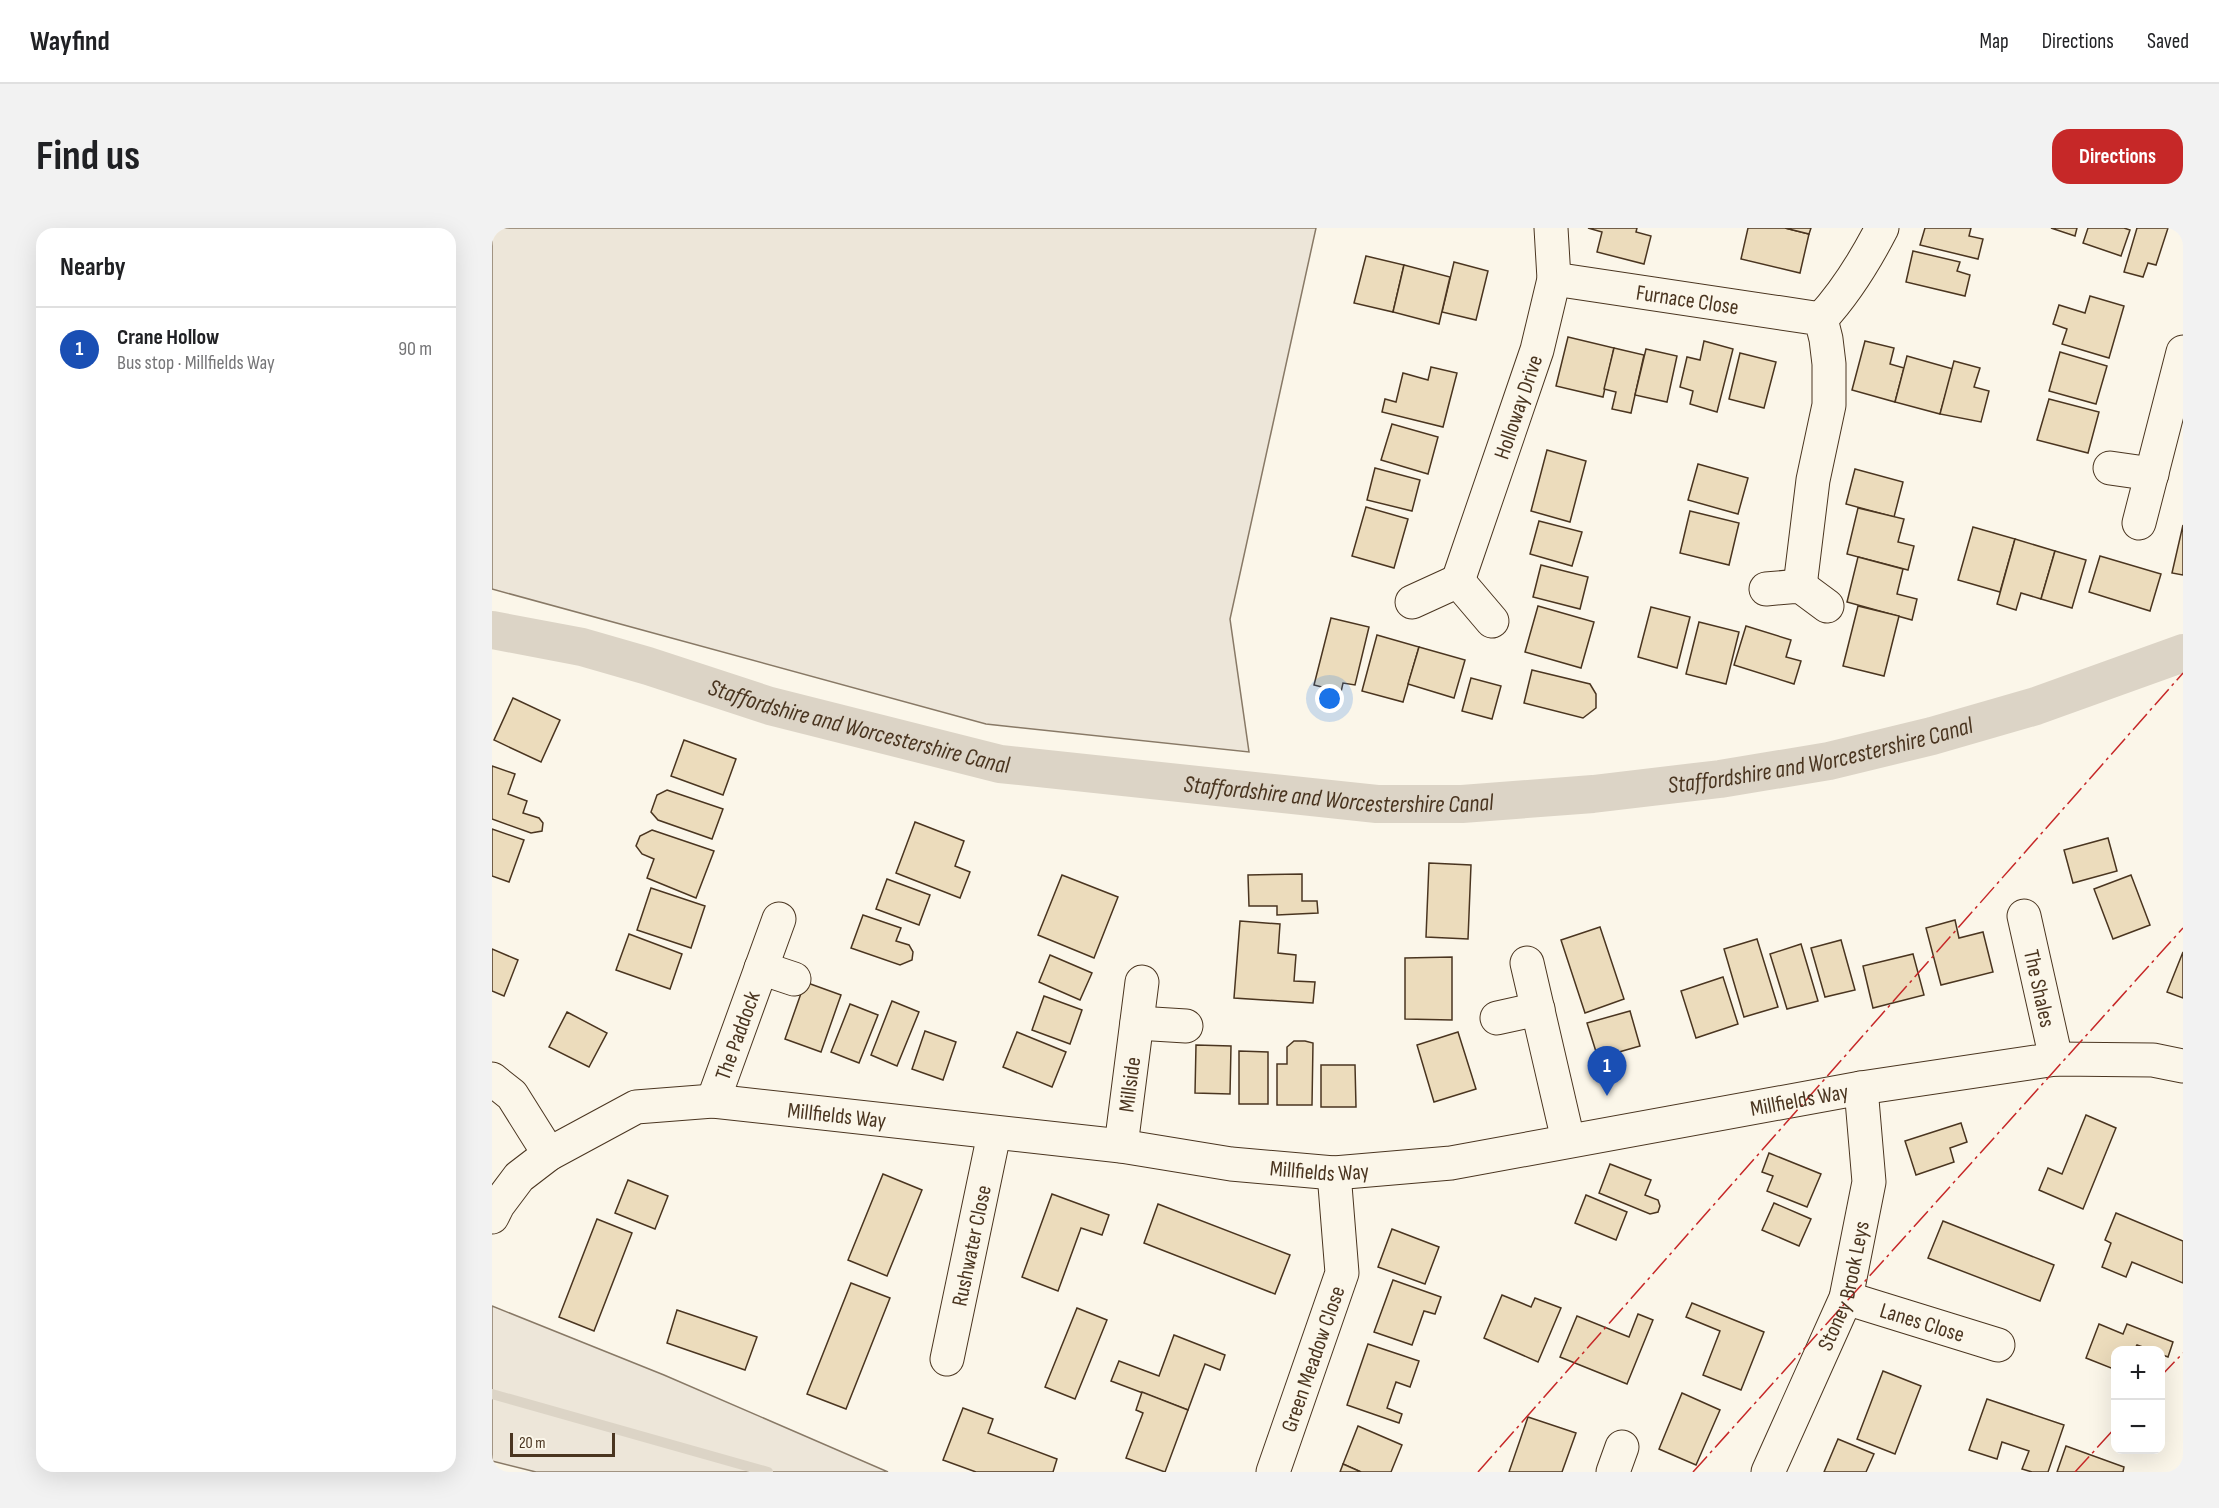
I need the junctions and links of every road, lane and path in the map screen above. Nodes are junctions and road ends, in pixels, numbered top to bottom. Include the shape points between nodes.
1 (1551, 228) edge
2 (1882, 228) edge
3 (1554, 279) junction
4 (1821, 319) junction
5 (2183, 352) edge
6 (2110, 468) dead end
7 (2152, 474) junction
8 (2139, 523) dead end
9 (1458, 581) junction
10 (1800, 586) junction
11 (1766, 590) dead end
12 (1412, 602) dead end
13 (1827, 606) dead end
14 (1492, 621) dead end
15 (2024, 916) dead end
16 (779, 919) dead end
17 (1527, 963) dead end
18 (762, 968) junction
19 (794, 979) dead end
20 (1142, 982) dead end
21 (1538, 1009) junction
22 (1497, 1018) dead end
23 (1137, 1023) junction
24 (1186, 1026) dead end
25 (2056, 1059) junction
26 (2183, 1065) edge
27 (492, 1079) edge
28 (1861, 1088) junction
29 (713, 1101) junction
30 (994, 1134) junction
31 (1568, 1140) junction
32 (1121, 1146) junction
33 (549, 1154) junction
34 (1334, 1173) junction
35 (492, 1217) edge
36 (1846, 1299) junction
37 (1998, 1345) dead end
38 (947, 1359) dead end
39 (1273, 1472) edge
40 (1768, 1472) edge

1 - 3 street, Holloway Drive
2 - 4 street via 1868,257
3 - 4 street, Furnace Close
3 - 9 street, Holloway Drive via 1537,350
4 - 10 street via 1829,364 1828,405 1813,480
5 - 7 street
6 - 7 street
7 - 8 street
9 - 12 street
9 - 14 street
10 - 11 street
10 - 13 street
15 - 25 street, The Shales
16 - 18 street, The Paddock
17 - 21 street
18 - 19 street, The Paddock
18 - 29 street, The Paddock
20 - 23 street, Millside
21 - 22 street
21 - 31 street
23 - 24 street
23 - 32 street, Millside
25 - 26 street, Millfields Way via 2153,1060
25 - 28 street, Millfields Way
27 - 33 street via 512,1095
28 - 31 street, Millfields Way
28 - 36 street, Stoney Brook Leys via 1869,1182
29 - 30 street, Millfields Way
29 - 33 street, Millfields Way via 636,1107
30 - 32 street, Millfields Way
30 - 38 street, Rushwater Close
31 - 34 street, Millfields Way via 1451,1163
32 - 34 street, Millfields Way via 1231,1164
33 - 35 street, Millfields Way via 519,1177
34 - 39 street, Green Meadow Close via 1342,1273
36 - 37 street, Lanes Close
36 - 40 street, Stoney Brook Leys

